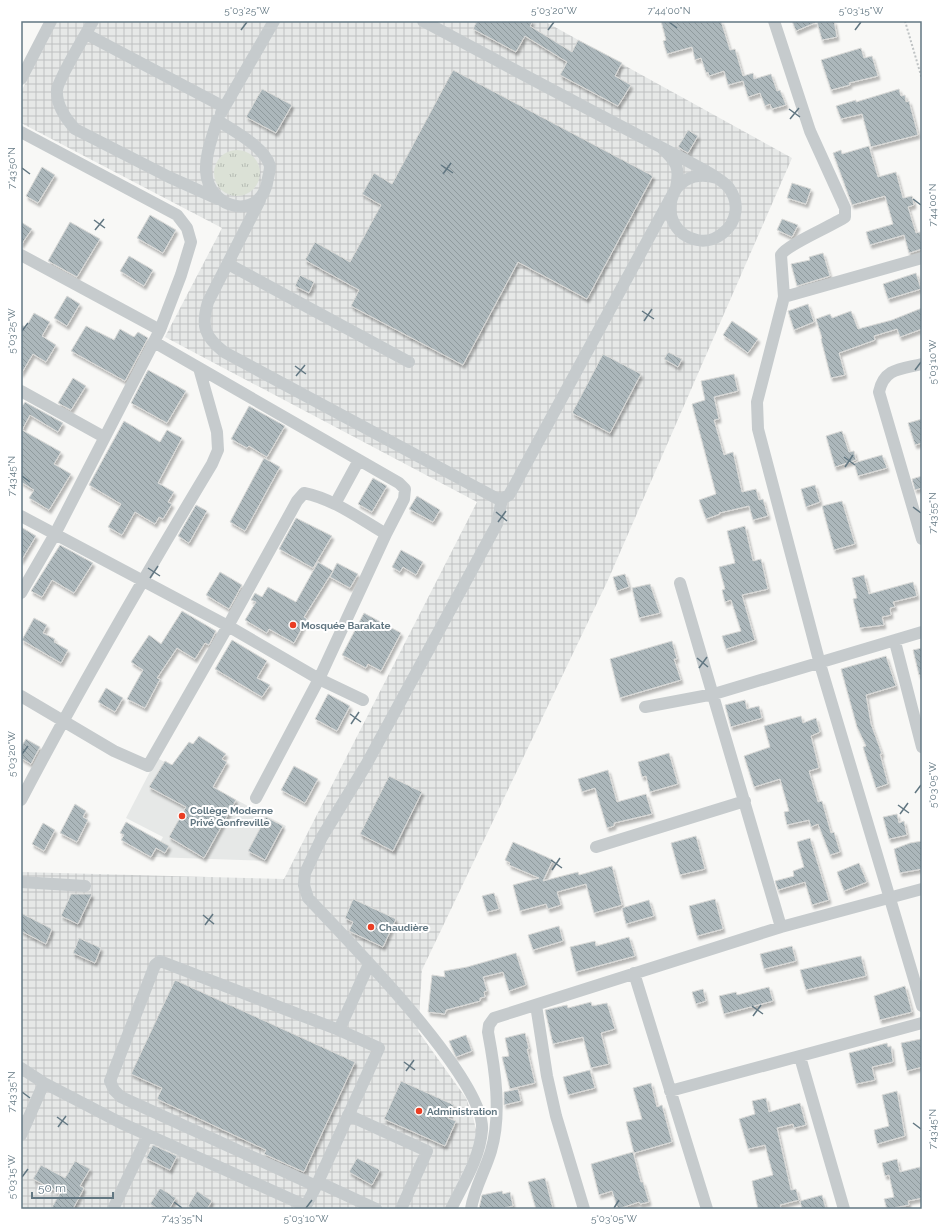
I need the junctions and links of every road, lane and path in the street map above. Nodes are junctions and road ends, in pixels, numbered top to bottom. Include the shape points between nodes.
1 (50, 21) edge
2 (93, 21) edge
3 (274, 21) edge
4 (423, 21) edge
5 (774, 21) edge
6 (905, 21) edge
7 (86, 34) junction
8 (24, 64) edge
9 (21, 78) edge
10 (922, 79) edge
11 (224, 107) junction
12 (217, 120) junction
13 (21, 132) edge
14 (662, 148) junction
15 (718, 178) junction
16 (676, 188) junction
17 (218, 199) junction
18 (260, 200) junction
19 (231, 206) junction
20 (249, 224) junction
21 (21, 256) edge
22 (922, 258) edge
23 (228, 264) junction
24 (784, 297) junction
25 (160, 330) junction
26 (154, 342) junction
27 (409, 362) dead end
28 (922, 364) edge
29 (199, 368) junction
30 (21, 391) edge
31 (104, 437) junction
32 (359, 460) junction
33 (502, 499) junction
34 (335, 504) junction
35 (21, 516) edge
36 (55, 534) junction
37 (386, 534) junction
38 (922, 539) edge
39 (143, 580) junction
40 (680, 583) dead end
41 (21, 594) edge
42 (228, 626) junction
43 (922, 632) edge
44 (895, 642) junction
45 (820, 664) junction
46 (319, 679) junction
47 (714, 694) junction
48 (21, 696) edge
49 (363, 700) dead end
50 (645, 707) dead end
51 (63, 720) junction
52 (922, 747) edge
53 (256, 798) dead end
54 (21, 800) edge
55 (745, 801) junction
56 (596, 847) dead end
57 (21, 882) edge
58 (86, 886) dead end
59 (922, 889) edge
60 (891, 897) junction
61 (781, 927) junction
62 (369, 964) junction
63 (634, 973) junction
64 (536, 1005) junction
65 (922, 1006) edge
66 (922, 1023) edge
67 (339, 1030) junction
68 (800, 1057) junction
69 (21, 1068) edge
70 (44, 1083) junction
71 (670, 1091) junction
72 (348, 1115) junction
73 (21, 1135) edge
74 (148, 1135) junction
75 (317, 1184) junction
76 (305, 1207) edge
77 (113, 1209) edge
78 (376, 1209) edge
79 (400, 1209) edge
80 (451, 1209) edge
81 (471, 1209) edge
82 (584, 1209) edge
83 (707, 1209) edge
84 (844, 1209) edge

1 - 8 street
2 - 7 street
3 - 11 street
4 - 14 street
5 - 24 street via 810,132 845,208 845,217 782,252
6 - 10 path
7 - 11 street
7 - 17 street via 57,90 59,105 67,121 75,129 169,178
8 - 9 street
11 - 12 street
12 - 17 street via 207,156 206,170 209,188
12 - 18 street via 252,144 262,153 270,166 267,186
13 - 25 street via 177,215 187,228 191,242
14 - 15 street
14 - 16 street via 673,159 679,172
15 - 16 street via 707,175 695,176
15 - 16 street via 728,186 734,196 736,208 734,219 728,229 710,240 698,240 679,230 670,209
16 - 33 street via 513,488
17 - 19 street
18 - 19 street via 245,206
18 - 20 street
19 - 20 street
20 - 23 street
21 - 25 street
22 - 24 street
23 - 27 street
23 - 33 street via 208,302 203,318 206,331 213,343 224,352
24 - 45 street via 757,402 758,429
25 - 26 street
26 - 29 street
26 - 31 street
28 - 38 street via 890,372 881,380 879,392
29 - 32 street
29 - 39 street via 217,432 218,450
30 - 31 street
31 - 36 street
32 - 34 street
32 - 37 street via 405,489 404,499
33 - 62 street via 497,524 366,765 322,837 305,873 304,885 308,898
34 - 37 street
34 - 42 street via 304,493 297,501
35 - 36 street
36 - 39 street
36 - 41 street
37 - 46 street
39 - 42 street
39 - 51 street
40 - 47 street
42 - 46 street
42 - 51 street via 148,766 114,751
43 - 44 street
44 - 45 street
44 - 52 street
45 - 47 street
45 - 60 street
46 - 49 street
46 - 53 street
47 - 50 street
47 - 55 street
48 - 51 street
51 - 54 street
55 - 56 street
55 - 61 street
57 - 58 street
59 - 60 street
60 - 61 street
60 - 65 street
61 - 63 street
62 - 67 street
62 - 80 street via 413,1012 456,1069 472,1094 480,1114 482,1129 479,1151
63 - 64 street
63 - 71 street
64 - 81 street via 494,1018 489,1025 496,1124 491,1150 472,1199
64 - 82 street via 556,1116
66 - 68 street
67 - 72 street via 379,1048
67 - 75 street via 160,961 155,965 110,1081 121,1097
68 - 71 street
68 - 84 street
69 - 70 street
70 - 73 street
70 - 74 street
71 - 83 street
72 - 75 street
72 - 79 street via 427,1151
74 - 76 street
74 - 77 street
75 - 76 street
75 - 78 street

